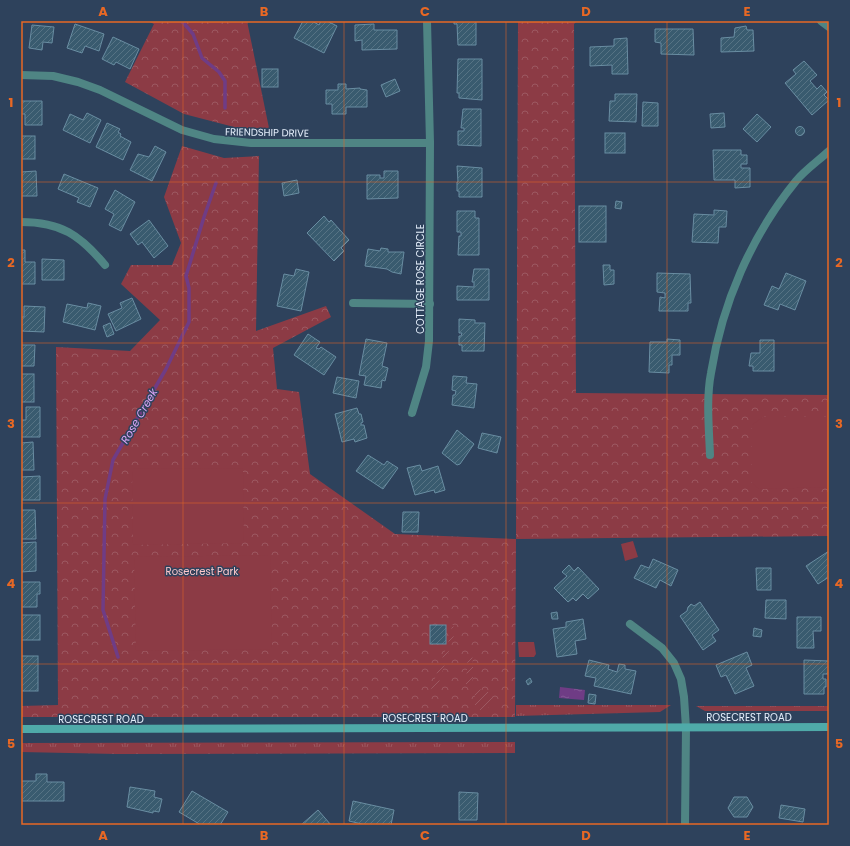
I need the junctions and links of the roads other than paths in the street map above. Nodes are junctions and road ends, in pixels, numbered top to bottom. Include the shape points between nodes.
1 (427, 21) edge
2 (821, 21) edge
3 (829, 28) edge
4 (21, 75) edge
5 (430, 143) junction
6 (829, 150) edge
7 (21, 222) edge
8 (104, 265) dead end
9 (353, 303) dead end
10 (430, 304) junction
11 (412, 413) dead end
12 (710, 455) dead end
13 (630, 624) dead end
14 (829, 727) edge
15 (686, 728) junction
16 (21, 729) edge
17 (685, 825) edge

1 - 5 street, COTTAGE ROSE CIRCLE
2 - 3 street
4 - 5 street, FRIENDSHIP DRIVE via 53,76 84,84 182,130 214,140 251,143
5 - 10 street, COTTAGE ROSE CIRCLE
6 - 12 street via 796,180 766,222 737,277 721,324 710,374
7 - 8 street via 52,225 73,234 90,247
9 - 10 street
10 - 11 street, COTTAGE ROSE CIRCLE via 426,367
13 - 15 street via 656,642 674,663 683,688
14 - 15 main road, ROSECREST ROAD
15 - 16 main road, ROSECREST ROAD
15 - 17 street

